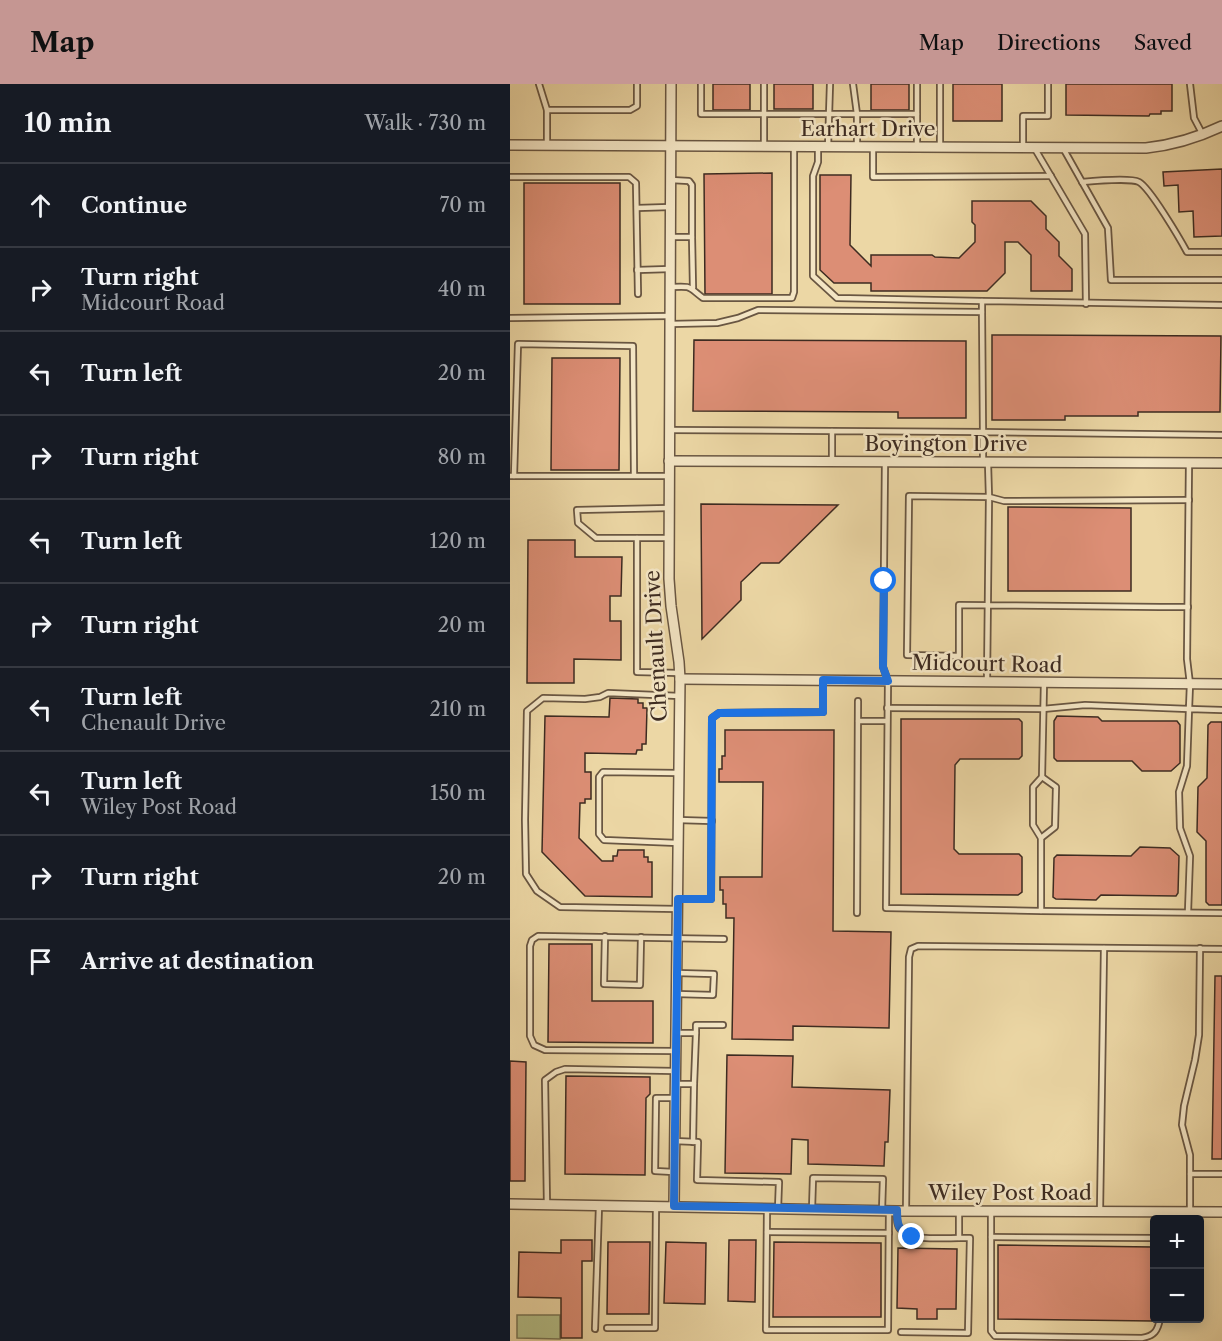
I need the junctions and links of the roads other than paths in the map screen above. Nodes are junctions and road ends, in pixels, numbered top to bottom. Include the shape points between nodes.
1 (539, 84) edge
2 (637, 84) edge
3 (671, 84) edge
4 (701, 84) edge
5 (764, 84) edge
6 (830, 84) edge
7 (853, 84) edge
8 (917, 84) edge
9 (940, 84) edge
10 (1048, 84) edge
11 (1190, 84) edge
12 (547, 110) junction
13 (764, 114) junction
14 (829, 114) junction
15 (857, 114) junction
16 (917, 114) junction
17 (1222, 126) edge
18 (1203, 135) junction
19 (510, 145) edge
20 (547, 145) junction
21 (671, 146) junction
22 (764, 146) junction
23 (794, 147) junction
24 (823, 147) junction
25 (857, 147) junction
26 (873, 147) junction
27 (917, 147) junction
28 (940, 147) junction
29 (1023, 148) junction
30 (1034, 148) junction
31 (1063, 148) junction
32 (1051, 176) junction
33 (510, 177) edge
34 (671, 180) junction
35 (1082, 182) junction
36 (671, 207) junction
37 (637, 208) junction
38 (671, 237) junction
39 (692, 237) junction
40 (1222, 252) edge
41 (670, 269) junction
42 (637, 270) junction
43 (1222, 280) edge
44 (670, 287) junction
45 (693, 288) junction
46 (638, 294) dead end
47 (982, 301) junction
48 (1086, 304) junction
49 (1222, 305) edge
50 (982, 312) junction
51 (510, 318) edge
52 (670, 320) junction
53 (669, 430) junction
54 (832, 431) junction
55 (982, 432) junction
56 (1222, 435) edge
57 (669, 461) junction
58 (832, 462) junction
59 (885, 462) junction
60 (986, 462) junction
61 (1189, 463) junction
62 (1222, 463) edge
63 (634, 475) junction
64 (512, 476) edge
65 (669, 476) junction
66 (989, 497) junction
67 (1189, 500) junction
68 (669, 508) junction
69 (637, 538) junction
70 (669, 538) junction
71 (988, 606) junction
72 (1188, 607) junction
73 (680, 676) junction
74 (823, 680) junction
75 (888, 681) junction
76 (987, 682) junction
77 (1044, 682) junction
78 (1190, 684) junction
79 (1222, 684) edge
80 (680, 696) junction
81 (858, 701) dead end
82 (887, 708) junction
83 (1043, 708) junction
84 (1189, 709) junction
85 (1222, 710) edge
86 (858, 721) junction
87 (887, 721) junction
88 (679, 773) junction
89 (1042, 777) junction
90 (678, 820) junction
91 (712, 821) junction
92 (1041, 838) junction
93 (678, 843) junction
94 (678, 904) junction
95 (1041, 911) junction
96 (1188, 912) junction
97 (1222, 912) edge
98 (857, 913) dead end
99 (605, 936) junction
100 (641, 937) junction
101 (677, 938) junction
102 (724, 939) dead end
103 (1104, 948) junction
104 (1200, 948) junction
105 (1222, 949) edge
106 (677, 973) junction
107 (677, 994) junction
108 (723, 1025) dead end
109 (676, 1033) junction
110 (696, 1033) junction
111 (676, 1052) junction
112 (675, 1071) junction
113 (675, 1084) junction
114 (694, 1084) junction
115 (675, 1098) junction
116 (674, 1141) junction
117 (693, 1142) junction
118 (675, 1172) junction
119 (1190, 1174) junction
120 (1222, 1174) edge
121 (510, 1204) edge
122 (547, 1205) junction
123 (598, 1206) junction
124 (656, 1206) junction
125 (674, 1206) junction
126 (767, 1208) junction
127 (778, 1209) junction
128 (812, 1209) junction
129 (894, 1210) junction
130 (959, 1211) junction
131 (992, 1211) junction
132 (1101, 1212) junction
133 (1190, 1212) junction
134 (1222, 1212) edge
135 (1150, 1215) edge
136 (1168, 1215) edge
137 (767, 1232) junction
138 (889, 1233) junction
139 (991, 1237) junction
140 (959, 1238) junction
141 (1150, 1238) edge
142 (1159, 1323) edge
143 (607, 1328) dead end
144 (595, 1329) dead end
145 (902, 1332) dead end

1 - 12 lane
2 - 12 lane via 637,106 630,110
3 - 21 street, Chenault Drive
4 - 13 lane via 701,114
5 - 13 lane
6 - 14 lane
7 - 15 lane
8 - 16 lane
9 - 28 lane
10 - 29 lane via 1048,116 1023,116
11 - 18 lane via 1194,118
12 - 20 lane
13 - 14 lane
13 - 22 lane
14 - 15 lane
14 - 24 lane
15 - 16 lane
15 - 25 lane
16 - 27 lane
17 - 18 street, Earhart Drive
18 - 31 street, Earhart Drive via 1146,148
19 - 20 street, Earhart Drive
20 - 21 street, Earhart Drive
21 - 22 street, Earhart Drive
21 - 34 street, Chenault Drive
22 - 23 street, Earhart Drive
23 - 24 street, Earhart Drive
23 - 45 lane via 792,298 703,298
24 - 25 street, Earhart Drive
24 - 47 lane via 813,176 813,276 837,298
25 - 26 street, Earhart Drive
26 - 27 street, Earhart Drive
26 - 32 lane via 873,177
27 - 28 street, Earhart Drive
28 - 29 street, Earhart Drive
29 - 30 street, Earhart Drive
30 - 31 street, Earhart Drive
30 - 32 lane
31 - 35 lane
32 - 48 lane via 1085,234
33 - 37 lane via 629,177 636,183
34 - 36 street, Chenault Drive
34 - 39 lane via 689,181 692,185
35 - 40 lane via 1138,181 1148,190 1187,252
35 - 43 lane via 1108,228 1111,280
36 - 37 lane
36 - 38 street, Chenault Drive
37 - 42 lane
38 - 39 lane
38 - 41 street, Chenault Drive
39 - 45 lane
41 - 42 lane
41 - 44 street, Chenault Drive
42 - 46 lane
44 - 45 lane
44 - 52 street, Chenault Drive
47 - 48 lane
47 - 50 lane
48 - 49 lane
50 - 52 lane via 758,310 717,323
50 - 55 lane
51 - 52 lane
52 - 53 street, Chenault Drive
53 - 54 lane
53 - 57 street, Chenault Drive
54 - 55 lane
54 - 58 lane
55 - 56 lane
55 - 60 lane
57 - 58 street, Boyington Drive
57 - 65 street, Chenault Drive
58 - 59 street, Boyington Drive
59 - 60 street, Boyington Drive
59 - 75 lane via 883,667
60 - 61 street, Boyington Drive
60 - 66 lane
61 - 62 street, Boyington Drive
61 - 67 lane
63 - 64 lane
63 - 64 lane via 633,346 518,344
63 - 65 lane
65 - 68 street, Chenault Drive
66 - 67 lane via 1004,501
66 - 71 lane
66 - 71 lane via 909,496 907,655 959,656 959,605
67 - 72 lane
68 - 69 lane via 577,510 578,523 596,538
68 - 70 street, Chenault Drive
69 - 70 lane
69 - 73 lane via 637,672
70 - 73 street, Chenault Drive via 671,606
71 - 72 lane
71 - 76 lane
72 - 78 lane
73 - 74 street, Midcourt Road
73 - 80 street, Chenault Drive
74 - 75 street, Midcourt Road
74 - 91 lane via 823,712 719,713 712,718
75 - 76 street, Midcourt Road
75 - 82 lane
76 - 77 street, Midcourt Road
77 - 78 street, Midcourt Road
77 - 83 lane
78 - 79 street, Midcourt Road
78 - 84 lane
80 - 88 street, Chenault Drive
80 - 94 lane via 608,693 585,699 543,698 535,704 527,711 525,820 526,874 537,891 560,908
81 - 86 lane
82 - 83 lane
82 - 87 lane
83 - 84 lane via 1085,705
83 - 89 lane
84 - 85 lane
84 - 96 lane via 1187,766 1179,792 1180,828 1190,856
86 - 87 lane
86 - 98 lane
87 - 95 lane via 886,908
88 - 90 street, Chenault Drive
88 - 93 lane via 603,772 599,777 599,834 604,840
89 - 92 lane via 1033,787 1033,825
89 - 92 lane via 1056,788 1055,827
90 - 91 lane
90 - 93 street, Chenault Drive
91 - 94 lane via 711,899
92 - 95 lane
93 - 94 street, Chenault Drive
94 - 101 street, Chenault Drive
95 - 96 lane
96 - 97 lane
99 - 100 lane
99 - 100 lane via 604,984 640,985
99 - 111 lane via 538,936 532,940 530,1036 534,1045 545,1050
100 - 101 lane
101 - 102 lane
101 - 106 street, Chenault Drive
103 - 104 lane
103 - 129 lane via 911,949
103 - 132 lane
104 - 105 lane
104 - 119 lane via 1199,1035 1182,1125 1190,1155
106 - 107 street, Chenault Drive
106 - 107 lane via 714,974 713,995
107 - 109 street, Chenault Drive
108 - 110 lane via 696,1024
109 - 110 lane
109 - 111 street, Chenault Drive
110 - 114 lane
111 - 112 street, Chenault Drive
112 - 113 street, Chenault Drive
112 - 122 lane via 565,1069 545,1080
113 - 114 lane
113 - 115 street, Chenault Drive
114 - 117 lane
115 - 116 street, Chenault Drive
115 - 118 lane via 656,1098 655,1172
116 - 117 lane
116 - 118 street, Chenault Drive
117 - 127 lane via 698,1142 698,1180 778,1182
118 - 125 street, Chenault Drive
119 - 120 lane
119 - 133 lane
121 - 122 street, Wiley Post Road
122 - 123 street, Wiley Post Road
123 - 124 street, Wiley Post Road
123 - 144 lane
124 - 125 street, Wiley Post Road
124 - 143 lane via 655,1328
125 - 126 street, Wiley Post Road
126 - 127 street, Wiley Post Road
126 - 137 lane
127 - 128 street, Wiley Post Road
128 - 129 street, Wiley Post Road
128 - 129 lane via 813,1178 883,1179
129 - 130 street, Wiley Post Road
129 - 138 lane
129 - 140 lane via 901,1230 912,1237
130 - 131 street, Wiley Post Road
130 - 140 lane
131 - 132 street, Wiley Post Road
131 - 139 lane
132 - 135 street, Wiley Post Road
133 - 134 street, Wiley Post Road
133 - 136 street, Wiley Post Road
137 - 138 lane
137 - 138 lane via 766,1330 888,1330
139 - 141 lane
139 - 142 lane via 991,1331 995,1336 1142,1338 1158,1330
140 - 145 lane via 970,1238 968,1333

